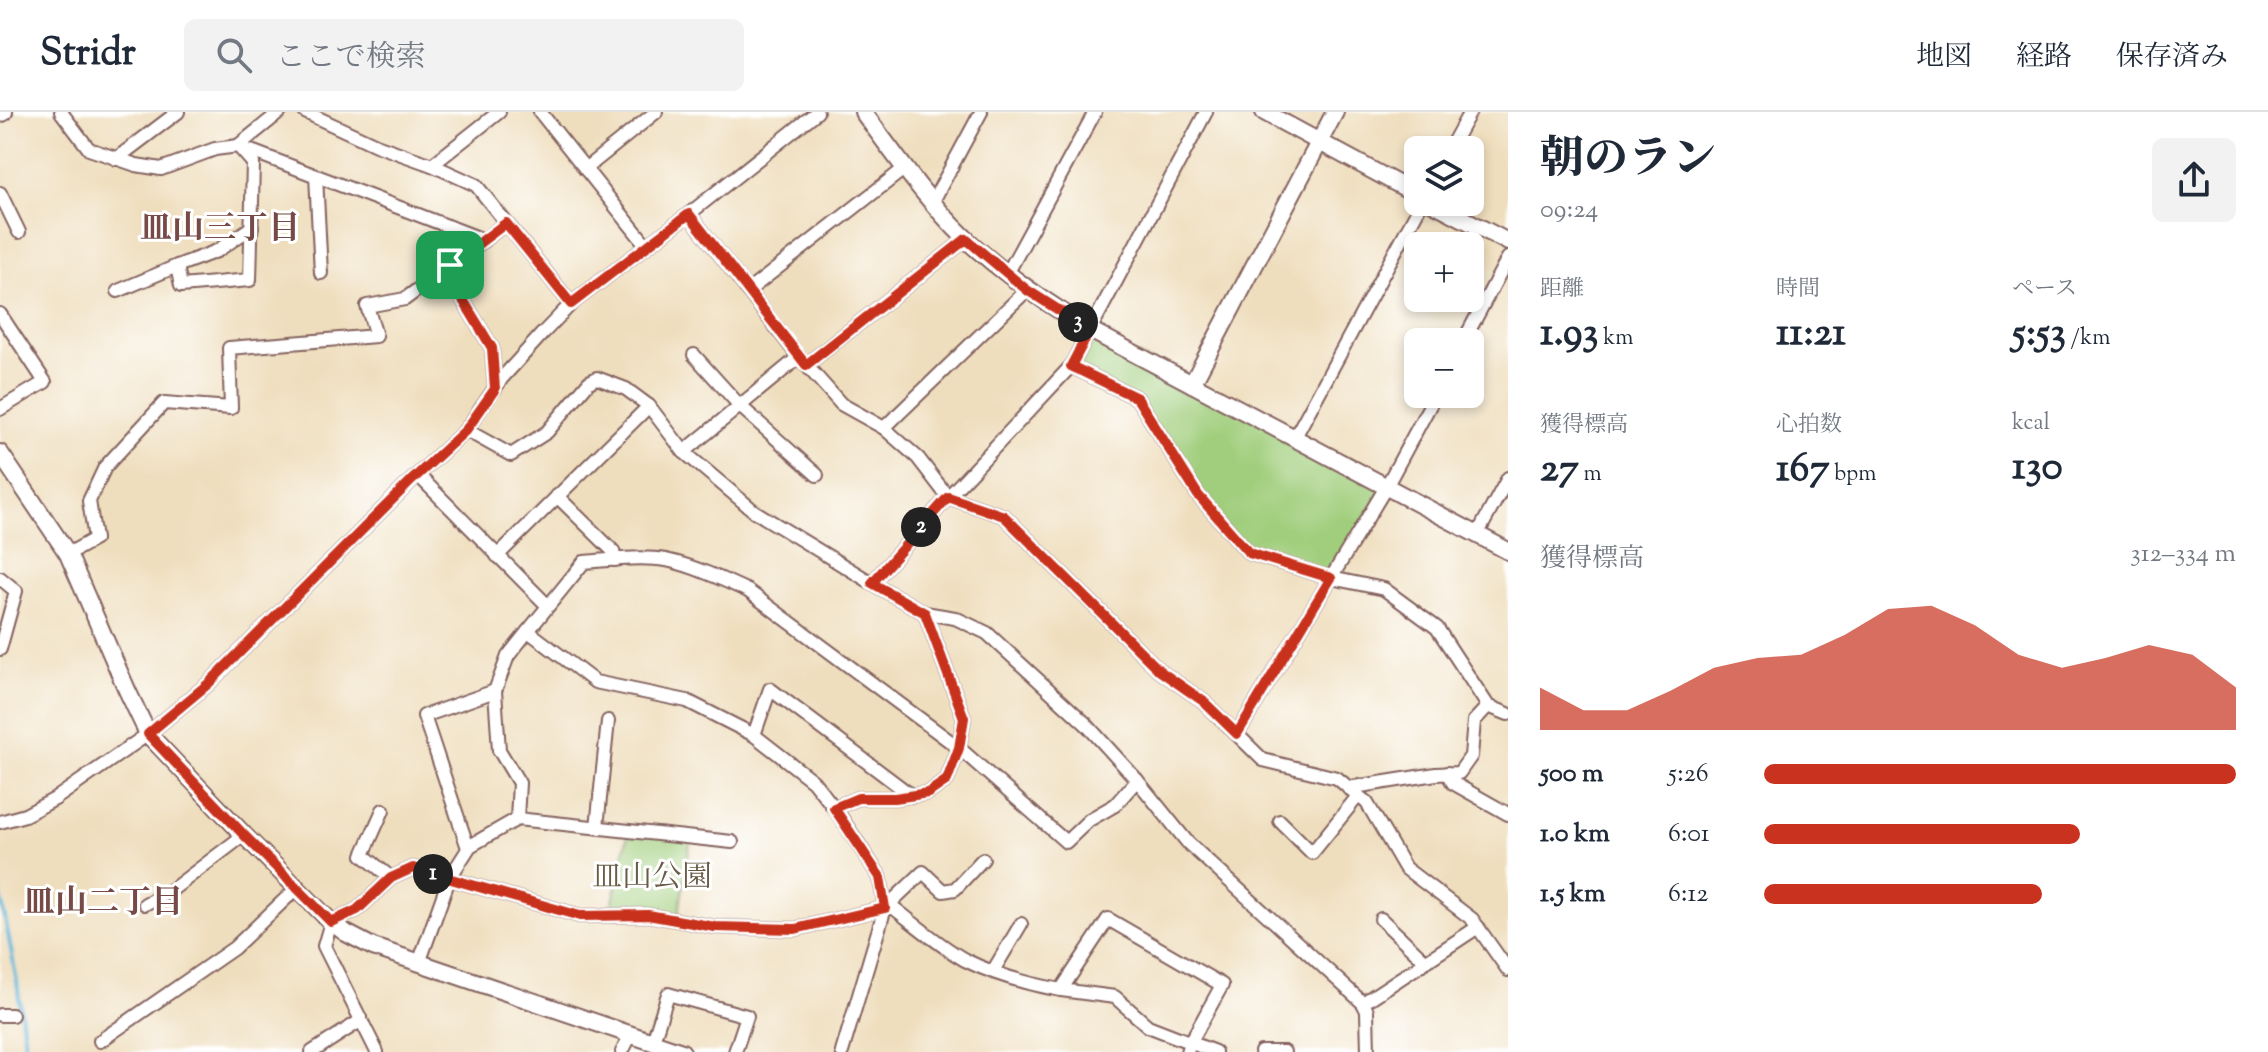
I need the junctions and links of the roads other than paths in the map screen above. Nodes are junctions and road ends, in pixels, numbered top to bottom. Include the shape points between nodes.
1 (61, 112) edge
2 (178, 112) edge
3 (280, 112) edge
4 (305, 112) edge
5 (338, 112) edge
6 (499, 112) edge
7 (540, 112) edge
8 (656, 112) edge
9 (817, 112) edge
10 (863, 112) edge
11 (981, 112) edge
12 (1095, 112) edge
13 (1206, 112) edge
14 (1264, 112) edge
15 (1335, 112) edge
16 (1470, 112) edge
17 (324, 122) junction
18 (1457, 136) edge
19 (1320, 141) junction
20 (238, 146) junction
21 (116, 159) junction
22 (432, 165) junction
23 (905, 168) junction
24 (585, 169) junction
25 (316, 176) junction
26 (1404, 187) edge
27 (0, 193) edge
28 (932, 203) junction
29 (689, 214) junction
30 (1414, 216) edge
31 (1458, 216) edge
32 (506, 223) junction
33 (252, 227) junction
34 (19, 232) dead end
35 (966, 239) junction
36 (484, 240) junction
37 (1508, 242) edge
38 (647, 246) junction
39 (1508, 258) edge
40 (450, 265) junction
41 (177, 266) junction
42 (321, 273) dead end
43 (1007, 274) junction
44 (1027, 290) junction
45 (118, 291) dead end
46 (748, 291) junction
47 (571, 304) junction
48 (0, 314) edge
49 (1470, 328) edge
50 (1090, 330) junction
51 (694, 355) dead end
52 (803, 361) junction
53 (1071, 366) junction
54 (1192, 384) junction
55 (495, 389) junction
56 (649, 406) junction
57 (740, 406) junction
58 (1428, 408) edge
59 (0, 409) edge
60 (884, 428) junction
61 (466, 430) junction
62 (1295, 437) junction
63 (684, 452) junction
64 (3, 464) edge
65 (418, 475) junction
66 (817, 475) dead end
67 (1508, 478) edge
68 (1386, 487) junction
69 (557, 496) junction
70 (948, 497) junction
71 (1477, 535) junction
72 (1508, 551) edge
73 (68, 554) junction
74 (497, 556) junction
75 (615, 560) junction
76 (0, 578) edge
77 (1331, 578) junction
78 (872, 583) junction
79 (548, 606) junction
80 (925, 613) junction
81 (528, 631) junction
82 (0, 649) edge
83 (495, 691) junction
84 (1488, 706) junction
85 (1506, 709) edge
86 (608, 721) dead end
87 (148, 734) junction
88 (1237, 734) junction
89 (754, 735) junction
90 (959, 748) junction
91 (1447, 773) junction
92 (1137, 780) junction
93 (1353, 792) junction
94 (912, 796) junction
95 (834, 808) junction
96 (383, 810) dead end
97 (1508, 814) edge
98 (517, 819) junction
99 (1280, 821) dead end
100 (0, 822) edge
101 (597, 827) junction
102 (244, 835) junction
103 (732, 842) dead end
104 (468, 848) junction
105 (983, 859) dead end
106 (391, 878) junction
107 (449, 879) junction
108 (298, 887) junction
109 (145, 904) dead end
110 (885, 908) junction
111 (1381, 919) dead end
112 (331, 922) junction
113 (1021, 924) dead end
114 (1478, 927) junction
115 (1425, 961) junction
116 (419, 963) junction
117 (1508, 970) edge
118 (993, 971) junction
119 (1061, 990) junction
120 (1363, 1003) junction
121 (360, 1021) junction
122 (631, 1034) junction
123 (100, 1041) dead end
124 (653, 1041) junction
125 (1189, 1047) edge
126 (312, 1052) edge
127 (377, 1052) edge
128 (622, 1052) edge
129 (682, 1052) edge
130 (735, 1052) edge
131 (842, 1052) edge
132 (1215, 1052) edge
133 (1261, 1052) edge
134 (1284, 1052) edge
135 (1368, 1052) edge

1 - 21 street via 89,149
2 - 21 street
3 - 20 street
4 - 17 street
5 - 17 street
6 - 22 street
7 - 24 street
8 - 24 street
9 - 29 street
10 - 23 street
11 - 28 street
12 - 43 street
13 - 50 street
14 - 19 street
15 - 19 street
16 - 18 street
17 - 22 street
19 - 26 street
19 - 54 street
20 - 21 street via 161,169
20 - 25 street
20 - 33 street via 253,163
22 - 32 street via 476,185
23 - 28 street
23 - 46 street
24 - 38 street
25 - 36 street
25 - 42 street
27 - 34 street
28 - 35 street
29 - 38 street
29 - 46 street
30 - 62 street
31 - 37 street
32 - 36 street
32 - 47 street
33 - 41 street via 217,251
33 - 41 street via 250,280 181,286
35 - 43 street
35 - 52 street
36 - 40 street
38 - 47 street
39 - 49 street
40 - 55 street via 454,285 492,348
40 - 73 street via 405,299 367,306 376,336 229,348 231,408 164,403 105,467 89,501 95,539
41 - 45 street
43 - 44 street
44 - 50 street
44 - 60 street
46 - 52 street
47 - 55 street
48 - 59 street via 45,382
50 - 53 street
50 - 54 street
51 - 57 street
52 - 57 street
52 - 60 street via 841,404
53 - 70 street
53 - 77 street via 1137,398 1198,495 1249,553
54 - 62 street
55 - 61 street
56 - 61 street via 626,389 597,378 547,432 511,455
56 - 63 street
56 - 69 street
57 - 63 street
57 - 66 street
58 - 68 street
60 - 70 street via 918,458
61 - 65 street
62 - 68 street
63 - 78 street via 754,511
64 - 73 street
65 - 74 street
65 - 87 street via 208,684
67 - 71 street
68 - 71 street
68 - 77 street
69 - 74 street
69 - 75 street via 613,551
70 - 78 street
70 - 88 street via 1004,516 1160,671 1203,701
71 - 72 street
73 - 87 street
74 - 79 street
75 - 79 street via 584,562
75 - 90 street via 665,560 748,591
76 - 82 street via 16,591
77 - 84 street via 1384,589 1437,628
77 - 88 street
78 - 80 street
79 - 81 street
80 - 90 street via 964,718
80 - 92 street via 955,618 987,633 1086,724
81 - 83 street via 508,656
81 - 89 street via 595,682 687,701
83 - 98 street via 499,750 519,783
83 - 104 street via 424,716
84 - 85 street
84 - 91 street via 1474,721 1471,756 1459,773
86 - 101 street
87 - 100 street via 55,799
87 - 102 street
88 - 93 street via 1263,760 1337,778
89 - 94 street via 770,689
89 - 95 street via 813,781
90 - 92 street via 1066,842 1115,805
90 - 94 street via 947,780
91 - 93 street
91 - 97 street via 1453,783
92 - 120 street via 1188,843
93 - 99 street via 1312,853
93 - 114 street via 1367,803 1405,868
94 - 95 street via 858,798
95 - 110 street via 880,877
96 - 106 street via 363,855
98 - 101 street
98 - 104 street
101 - 103 street
102 - 108 street
102 - 109 street
104 - 107 street
105 - 110 street via 955,889 943,891 923,872
106 - 107 street via 413,868
106 - 112 street via 357,910
107 - 110 street via 580,916 648,915 715,927 795,929
107 - 116 street
108 - 112 street
108 - 123 street via 234,948
110 - 118 street via 894,908 966,960
110 - 131 street
111 - 115 street
112 - 116 street via 373,947
112 - 121 street via 324,946
113 - 118 street
114 - 115 street
114 - 117 street
115 - 120 street
116 - 122 street
118 - 119 street
119 - 125 street via 1115,997 1148,1026
119 - 125 street via 1108,919 1222,985
120 - 135 street
121 - 126 street
121 - 127 street
122 - 124 street
122 - 128 street
124 - 129 street
124 - 130 street via 668,994 747,1016
125 - 132 street
133 - 134 street

